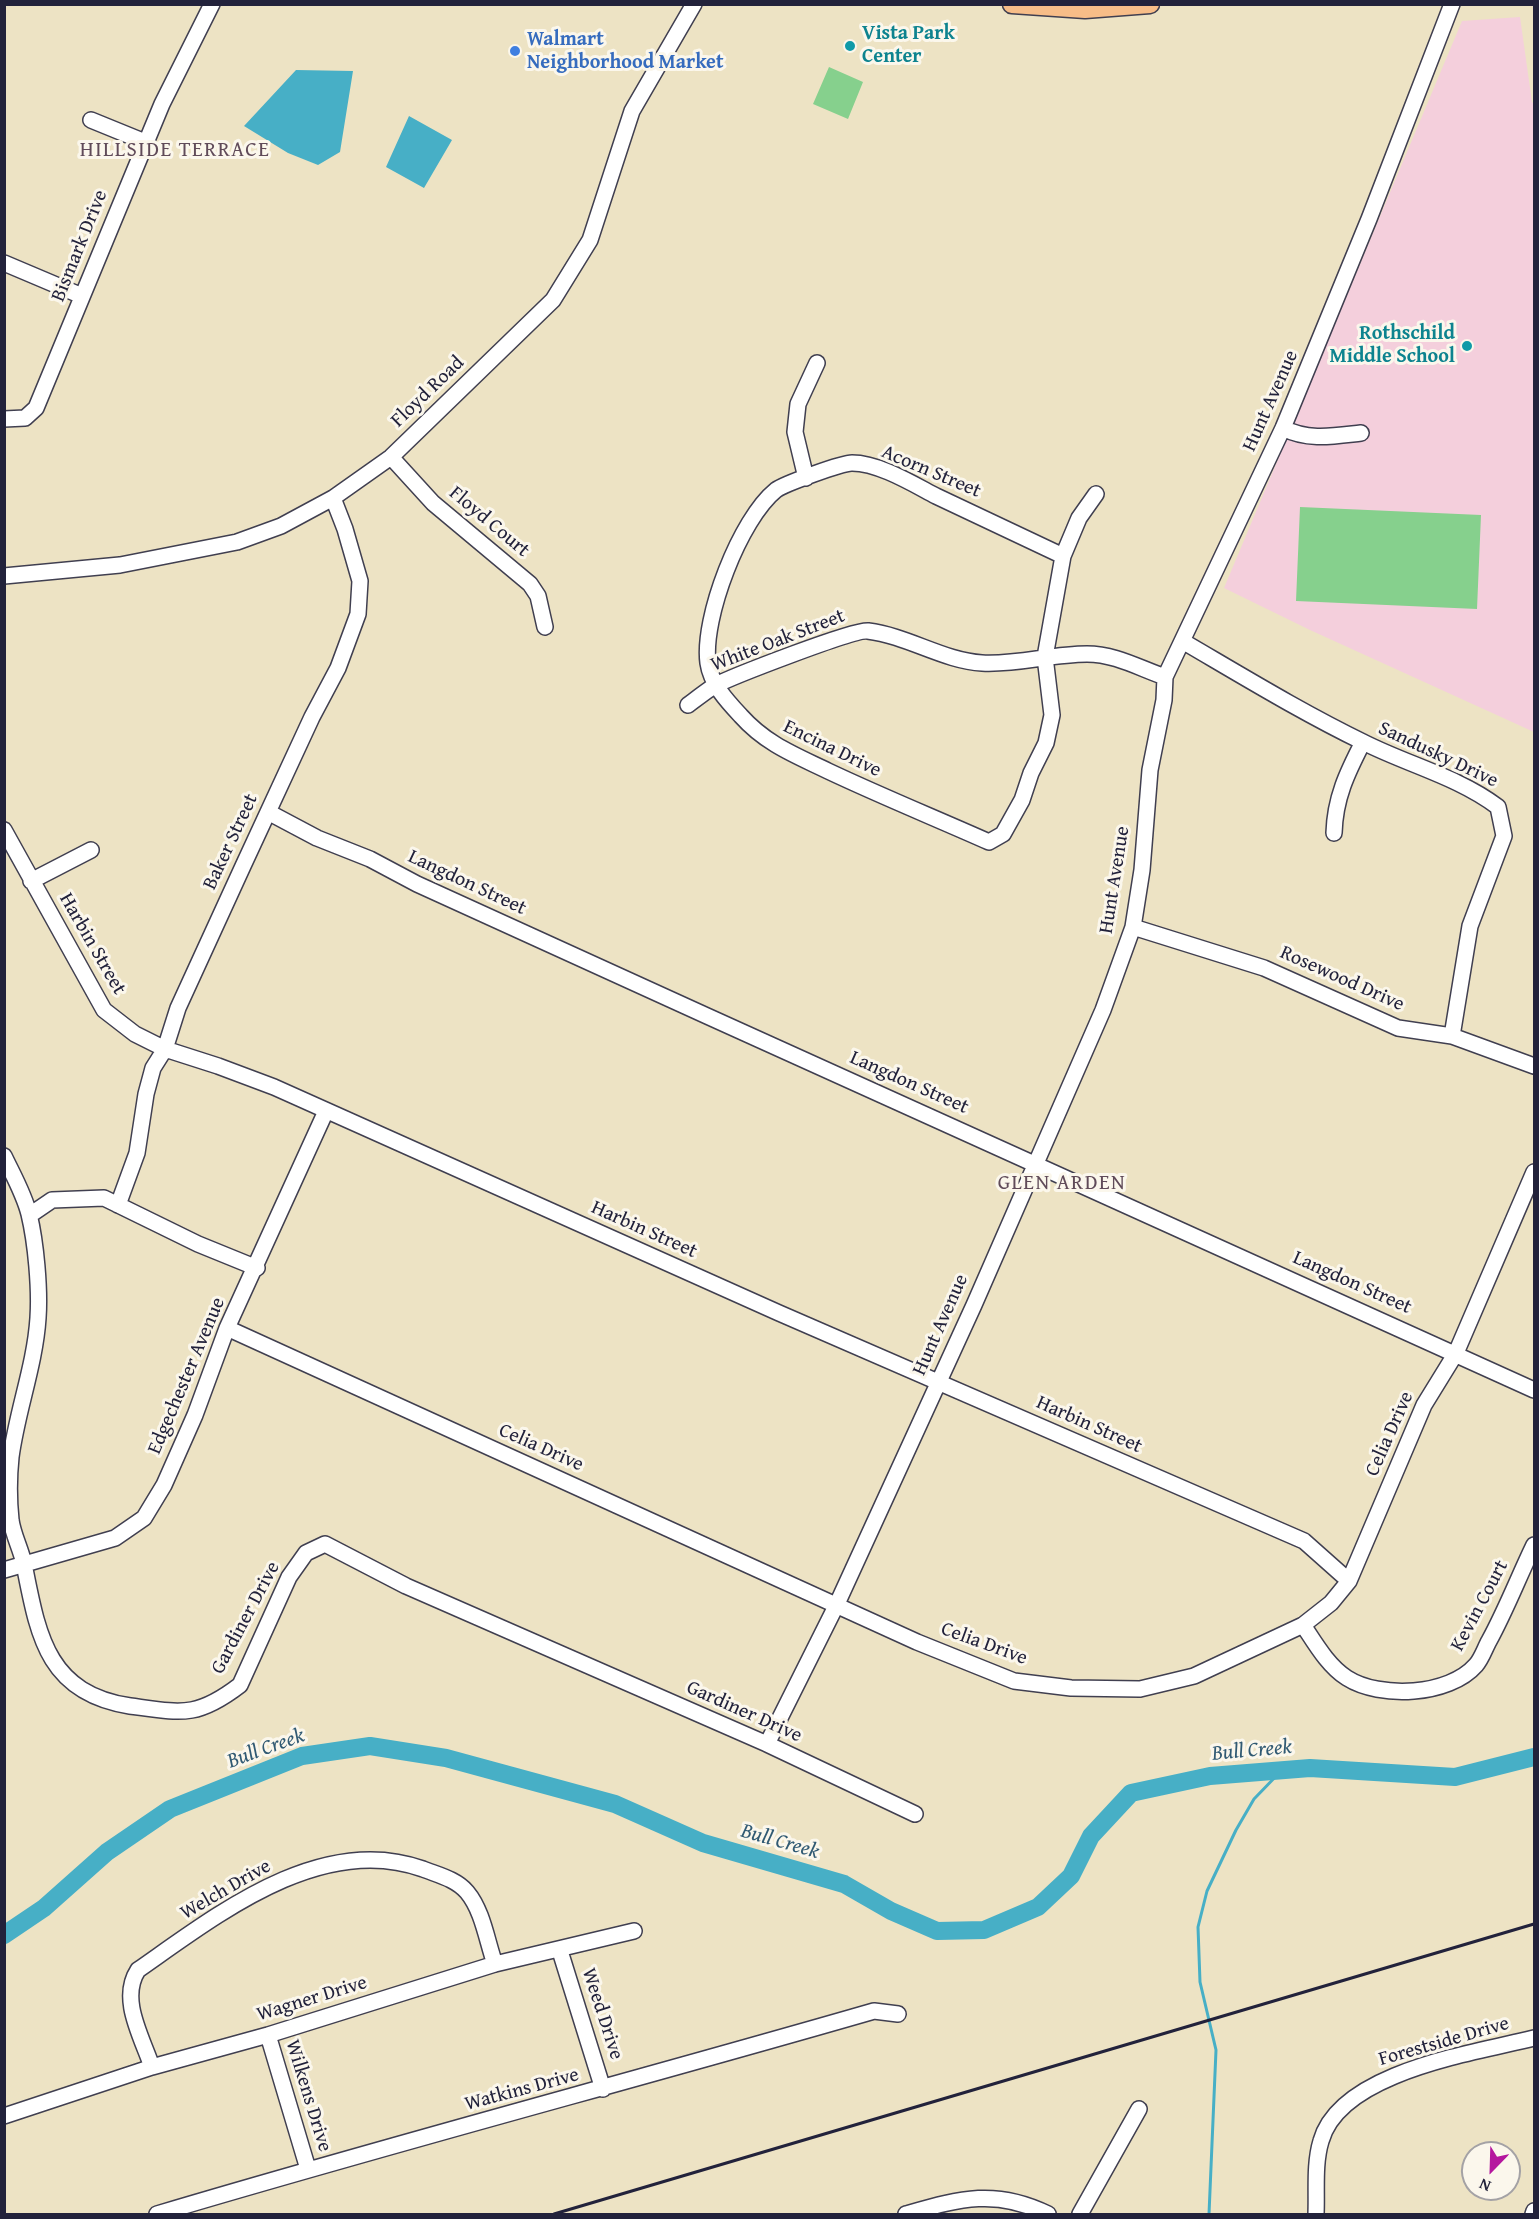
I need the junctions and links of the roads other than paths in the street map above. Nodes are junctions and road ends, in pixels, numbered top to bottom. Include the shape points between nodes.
1 (212, 4) edge
2 (694, 4) edge
3 (1012, 4) edge
4 (1150, 4) edge
5 (1452, 4) edge
6 (91, 120) dead end
7 (145, 142) junction
8 (4, 263) edge
9 (82, 296) junction
10 (817, 363) dead end
11 (4, 420) edge
12 (1283, 428) junction
13 (1361, 433) dead end
14 (391, 457) junction
15 (806, 478) junction
16 (1096, 494) dead end
17 (333, 498) junction
18 (1063, 556) junction
19 (4, 576) edge
20 (545, 627) dead end
21 (1184, 642) junction
22 (1045, 657) junction
23 (1165, 677) junction
24 (715, 686) junction
25 (688, 705) dead end
26 (1363, 742) junction
27 (268, 812) junction
28 (4, 830) edge
29 (1334, 833) dead end
30 (91, 850) dead end
31 (31, 881) junction
32 (1133, 927) junction
33 (1452, 1036) junction
34 (165, 1049) junction
35 (1534, 1066) edge
36 (326, 1111) junction
37 (4, 1156) edge
38 (1036, 1163) junction
39 (1534, 1172) edge
40 (21, 1192) junction
41 (52, 1200) junction
42 (118, 1205) junction
43 (30, 1215) junction
44 (257, 1268) junction
45 (227, 1328) junction
46 (1456, 1353) junction
47 (947, 1363) junction
48 (923, 1375) junction
49 (938, 1382) junction
50 (1534, 1390) edge
51 (1534, 1545) edge
52 (24, 1563) junction
53 (4, 1570) edge
54 (1349, 1581) junction
55 (837, 1604) junction
56 (1303, 1625) junction
57 (767, 1744) junction
58 (915, 1814) dead end
59 (634, 1931) dead end
60 (560, 1951) junction
61 (495, 1964) junction
62 (898, 2014) dead end
63 (268, 2035) junction
64 (1534, 2038) edge
65 (152, 2067) junction
66 (603, 2089) junction
67 (1139, 2109) dead end
68 (4, 2116) edge
69 (308, 2169) junction
70 (157, 2214) edge
71 (906, 2214) edge
72 (1048, 2214) edge
73 (1080, 2214) edge
74 (1316, 2214) edge

1 - 7 street, Bismark Drive
2 - 14 street, Floyd Road via 632,111 590,240 553,300
3 - 4 main road via 1085,9
5 - 12 street, Hunt Avenue
6 - 7 street
7 - 9 street, Bismark Drive
8 - 9 street
9 - 11 street, Bismark Drive via 36,408 25,418
10 - 15 street via 798,404 795,432
12 - 13 street via 1297,436
12 - 21 street, Hunt Avenue
14 - 17 street, Floyd Road
14 - 20 street, Floyd Court via 433,503 530,584 538,596
15 - 18 street, Acorn Street via 852,463 887,472
15 - 24 street, Acorn Street via 777,489 755,513 733,557 710,633 708,663
16 - 18 street via 1079,518
17 - 19 street, Floyd Road via 281,526 237,542 120,566
17 - 27 street, Baker Street via 360,581 358,614 338,668
18 - 22 street
21 - 23 street, Hunt Avenue
21 - 26 street, Sandusky Drive
22 - 23 street, White Oak Street via 1088,654 1122,659
22 - 24 street, White Oak Street via 1007,664 975,663 905,638 865,630
22 - 24 street, Encina Drive via 1052,716 1046,743 1003,834 989,842 774,746
23 - 32 street, Hunt Avenue via 1150,770
24 - 25 street, White Oak Street
26 - 29 street via 1343,782
26 - 33 street, Sandusky Drive via 1440,774 1498,807 1504,836 1470,926
27 - 34 street, Baker Street via 178,1008
27 - 38 street, Langdon Street via 317,838
28 - 31 street, Harbin Street
30 - 31 street
31 - 34 street, Harbin Street via 104,1010 135,1034
32 - 33 street, Rosewood Drive via 1264,968 1398,1028
32 - 38 street, Hunt Avenue via 1103,1010
33 - 35 street, Rosewood Drive
34 - 36 street, Harbin Street via 218,1065
34 - 42 street, Baker Street via 153,1068 137,1153
36 - 44 street, Edgechester Avenue
36 - 48 street, Harbin Street
37 - 40 street, Gardiner Drive
38 - 46 street, Langdon Street
38 - 47 street, Hunt Avenue
39 - 46 street, Celia Drive
40 - 41 street
40 - 43 street, Gardiner Drive
41 - 42 street via 104,1198
41 - 43 street
42 - 44 street
43 - 52 street, Gardiner Drive via 38,1319 11,1458 11,1521
44 - 45 street, Edgechester Avenue
45 - 52 street, Edgechester Avenue via 195,1415 164,1485 144,1518 115,1538
45 - 55 street, Celia Drive
46 - 50 street, Langdon Street
46 - 54 street, Celia Drive via 1424,1405
47 - 48 street
47 - 49 street, Hunt Avenue
48 - 49 street, Harbin Street
49 - 54 street, Harbin Street via 1304,1541
49 - 55 street, Hunt Avenue
51 - 56 street, Kevin Court via 1476,1665 1452,1681 1423,1690 1390,1692 1363,1686 1345,1677
52 - 53 street, Edgechester Avenue
52 - 57 street, Gardiner Drive via 27,1589 47,1653 88,1695 111,1703 171,1712 202,1709 240,1685 295,1569 306,1552 325,1544 406,1586
54 - 56 street, Celia Drive via 1331,1603
55 - 56 street, Celia Drive via 1014,1681 1071,1688 1140,1689 1194,1676
55 - 57 street, Hunt Avenue
57 - 58 street, Gardiner Drive
59 - 60 street, Wagner Drive
60 - 61 street, Wagner Drive
60 - 66 street, Weed Drive
61 - 63 street, Wagner Drive
61 - 65 street, Welch Drive via 468,1893 447,1878 406,1863 381,1859 363,1858 311,1870 272,1885 235,1906 138,1970 130,1984 131,2004
62 - 66 street, Watkins Drive via 874,2011
63 - 65 street, Wagner Drive
63 - 69 street, Wilkens Drive
64 - 74 street, Forestside Drive via 1401,2073 1354,2096 1341,2107 1321,2140
65 - 68 street, Wagner Drive
66 - 69 street, Watkins Drive
67 - 73 street
69 - 70 street, Watkins Drive
71 - 72 street via 961,2199 992,2197 1029,2205

